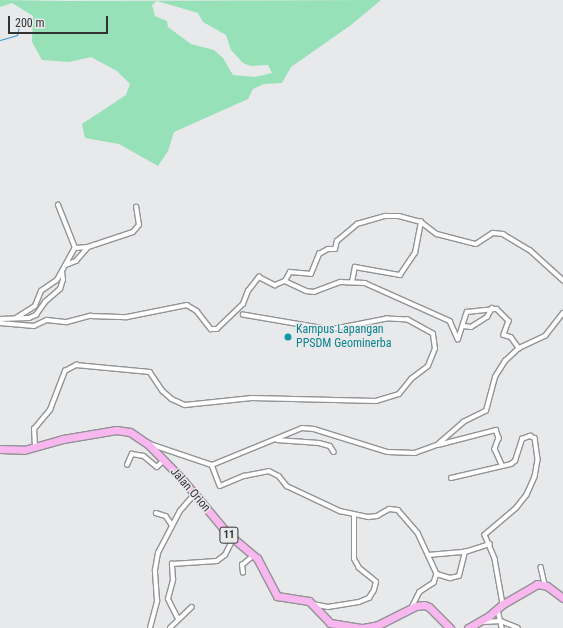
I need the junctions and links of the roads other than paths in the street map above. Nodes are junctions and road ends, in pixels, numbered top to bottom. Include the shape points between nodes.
1 (58, 205) dead end
2 (136, 207) dead end
3 (421, 222) junction
4 (88, 247) junction
5 (75, 248) junction
6 (66, 265) junction
7 (62, 272) junction
8 (563, 280) edge
9 (285, 281) junction
10 (352, 282) junction
11 (40, 295) junction
12 (43, 306) junction
13 (492, 308) junction
14 (563, 312) edge
15 (243, 315) dead end
16 (16, 318) junction
17 (0, 319) edge
18 (0, 323) edge
19 (464, 326) junction
20 (519, 348) junction
21 (276, 440) junction
22 (148, 444) junction
23 (437, 445) junction
24 (35, 448) junction
25 (0, 449) edge
26 (334, 452) dead end
27 (164, 460) junction
28 (212, 464) junction
29 (127, 465) dead end
30 (502, 465) junction
31 (451, 478) dead end
32 (196, 494) junction
33 (156, 513) dead end
34 (354, 515) junction
35 (172, 525) junction
36 (233, 539) junction
37 (490, 544) junction
38 (465, 552) junction
39 (428, 555) junction
40 (253, 556) junction
41 (541, 567) dead end
42 (243, 573) dead end
43 (437, 574) junction
44 (545, 586) junction
45 (563, 598) edge
46 (313, 604) junction
47 (500, 606) junction
48 (192, 607) dead end
49 (413, 607) junction
50 (178, 619) junction
51 (501, 621) junction
52 (476, 624) junction
53 (350, 626) edge
54 (150, 628) edge
55 (170, 628) edge
56 (450, 628) edge
57 (468, 628) edge
58 (502, 628) edge
59 (518, 628) edge

1 - 5 street
2 - 4 street via 139,225 133,232
3 - 8 street via 437,234 476,244 492,233 503,234 530,250
3 - 9 street via 399,216 361,221 337,241 335,250 328,249 319,254 311,274 290,272
3 - 10 street via 415,253 400,275 355,267
4 - 5 street
4 - 6 street via 76,261
5 - 6 street
6 - 7 street
7 - 11 street
7 - 12 street via 60,289
9 - 10 street via 314,292 340,282
9 - 18 street via 271,285 267,279 259,276 248,291 243,304 214,330 197,311 187,305 134,316 90,316 67,322 47,320 34,326
10 - 19 street via 365,283 399,296 450,322 458,339
11 - 12 street
11 - 16 street via 32,311
12 - 16 street via 33,317
13 - 19 street via 487,317 471,327
13 - 19 street via 467,312
13 - 20 street via 507,318 509,323 504,335 511,337
14 - 20 street via 545,336
15 - 24 street via 331,330 391,318 408,320 433,334 435,349 428,366 411,379 399,394 376,401 252,398 186,405 163,392 150,372 76,365 64,371 50,410 34,429
16 - 17 street
20 - 23 street via 505,360 497,372 486,410 463,422
21 - 23 street via 295,430 308,428 388,452 415,453
21 - 26 street via 319,443 330,446
21 - 28 street
22 - 24 highway, Jalan Orion / 11 via 130,432 116,430 63,439
22 - 27 highway, Jalan Orion / 11
22 - 28 street
23 - 30 street via 496,430 498,438 495,448
24 - 25 highway, Jalan Orion / 11
27 - 29 street via 157,467 144,456 132,454
27 - 32 highway, Jalan Orion / 11
28 - 34 street via 220,486 244,476 269,472 279,476 287,486
30 - 31 street
30 - 37 street via 515,461 522,439 528,436 535,438 538,460 531,488 517,508 486,532
32 - 35 street via 180,511
32 - 36 highway, Jalan Orion / 11
33 - 35 street via 166,516
34 - 39 street via 372,516 389,509 398,510 418,533
34 - 46 street via 354,559 359,568 376,582 374,590 369,598 359,602 328,607
35 - 54 street via 156,559 157,601
36 - 40 highway, Jalan Orion / 11
36 - 50 street via 225,555 217,562 172,564 173,580 168,599
37 - 38 street
37 - 47 street
38 - 39 street
38 - 43 street via 459,576 450,578
39 - 43 street
40 - 42 street via 242,565
40 - 46 highway, Jalan Orion / 11 via 277,596 302,599
41 - 44 street
43 - 49 street via 430,588 418,595
44 - 45 highway
44 - 47 highway via 538,584
46 - 53 highway via 330,623
47 - 51 street
47 - 52 highway
48 - 50 street
49 - 53 highway via 378,625 363,628
49 - 56 highway via 429,607
50 - 55 street
51 - 52 street
51 - 58 street
51 - 59 street
52 - 57 highway

